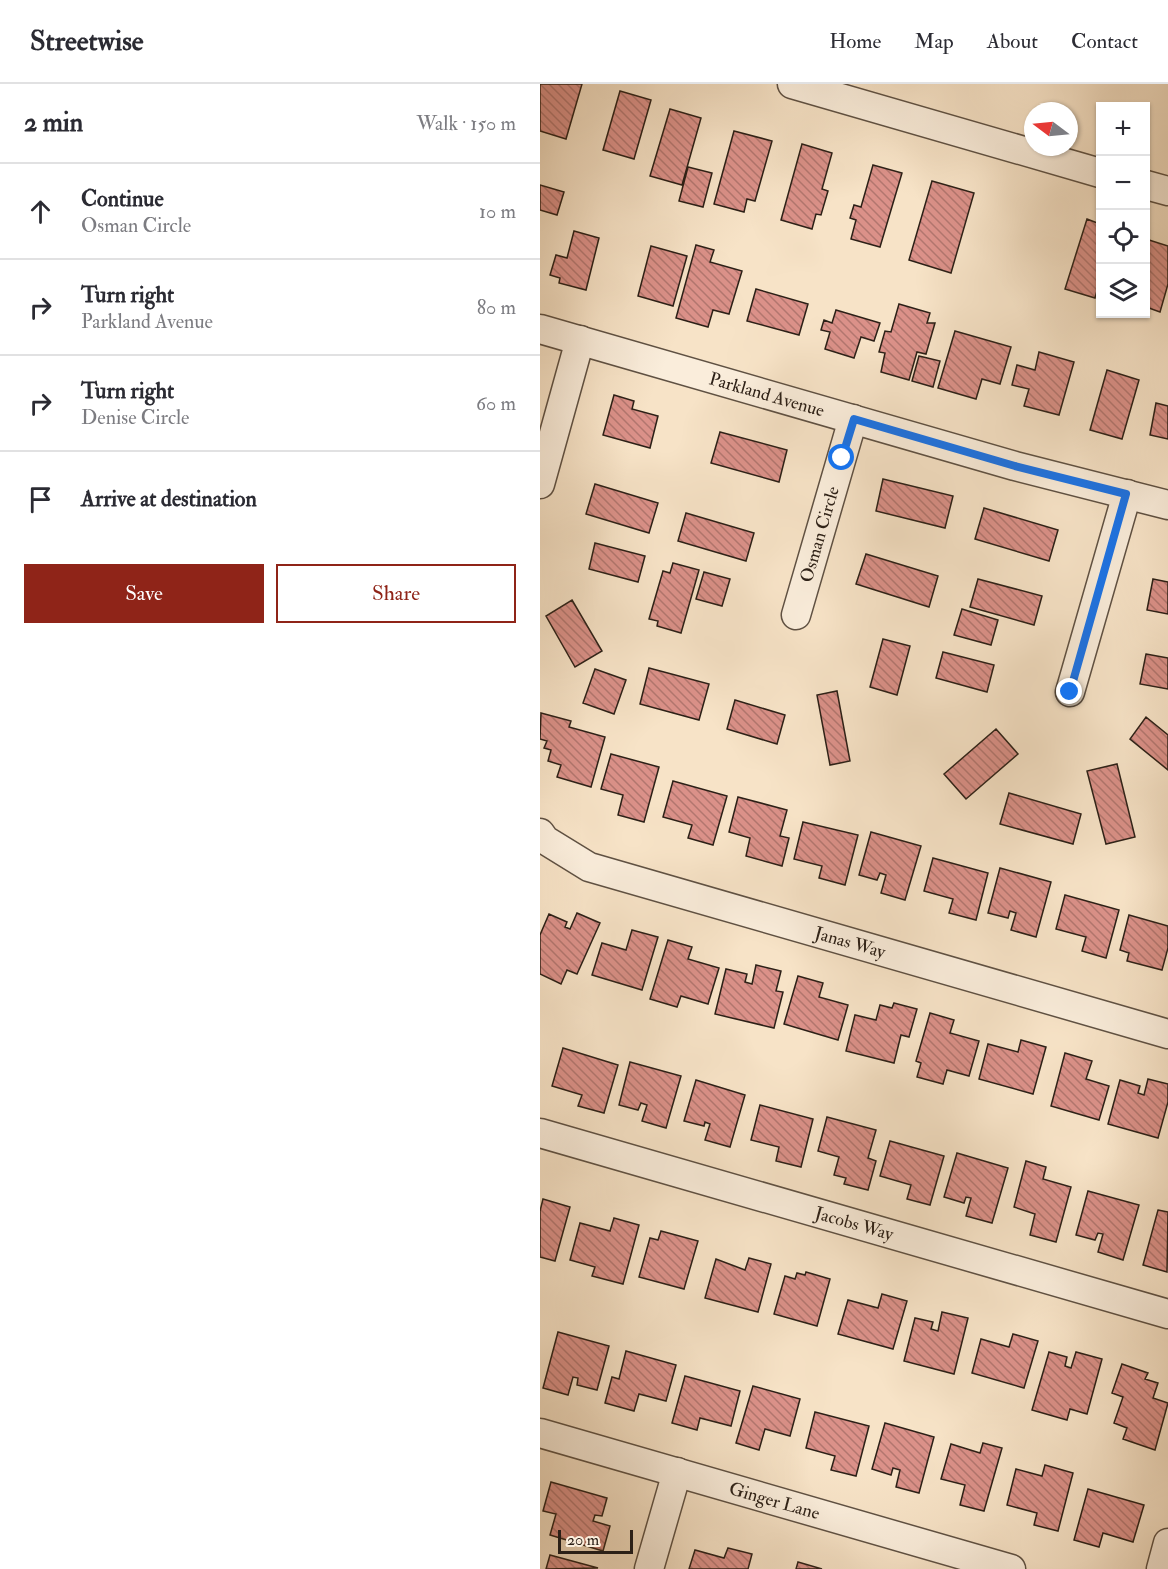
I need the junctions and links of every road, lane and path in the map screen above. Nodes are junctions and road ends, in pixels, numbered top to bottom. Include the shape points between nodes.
1 (792, 84) edge
2 (1096, 172) edge
3 (1150, 186) edge
4 (1168, 191) edge
5 (540, 329) edge
6 (580, 340) junction
7 (854, 419) junction
8 (540, 484) edge
9 (1126, 494) junction
10 (1168, 505) edge
11 (796, 615) dead end
12 (1070, 692) dead end
13 (542, 840) edge
14 (1168, 1034) edge
15 (540, 1133) edge
16 (1168, 1314) edge
17 (540, 1433) edge
18 (677, 1472) junction
19 (1168, 1543) edge
20 (649, 1569) edge
21 (1011, 1569) edge
22 (1161, 1569) edge

1 - 2 street
3 - 4 street
5 - 6 street, Parkland Avenue
6 - 7 street, Parkland Avenue
6 - 8 street
7 - 9 street, Parkland Avenue
7 - 11 street, Osman Circle
9 - 10 street, Parkland Avenue
9 - 12 street
13 - 14 street, Janas Way via 589,867
15 - 16 street, Jacobs Way
17 - 18 street, Ginger Lane
18 - 20 street
18 - 21 street, Ginger Lane
19 - 22 street

